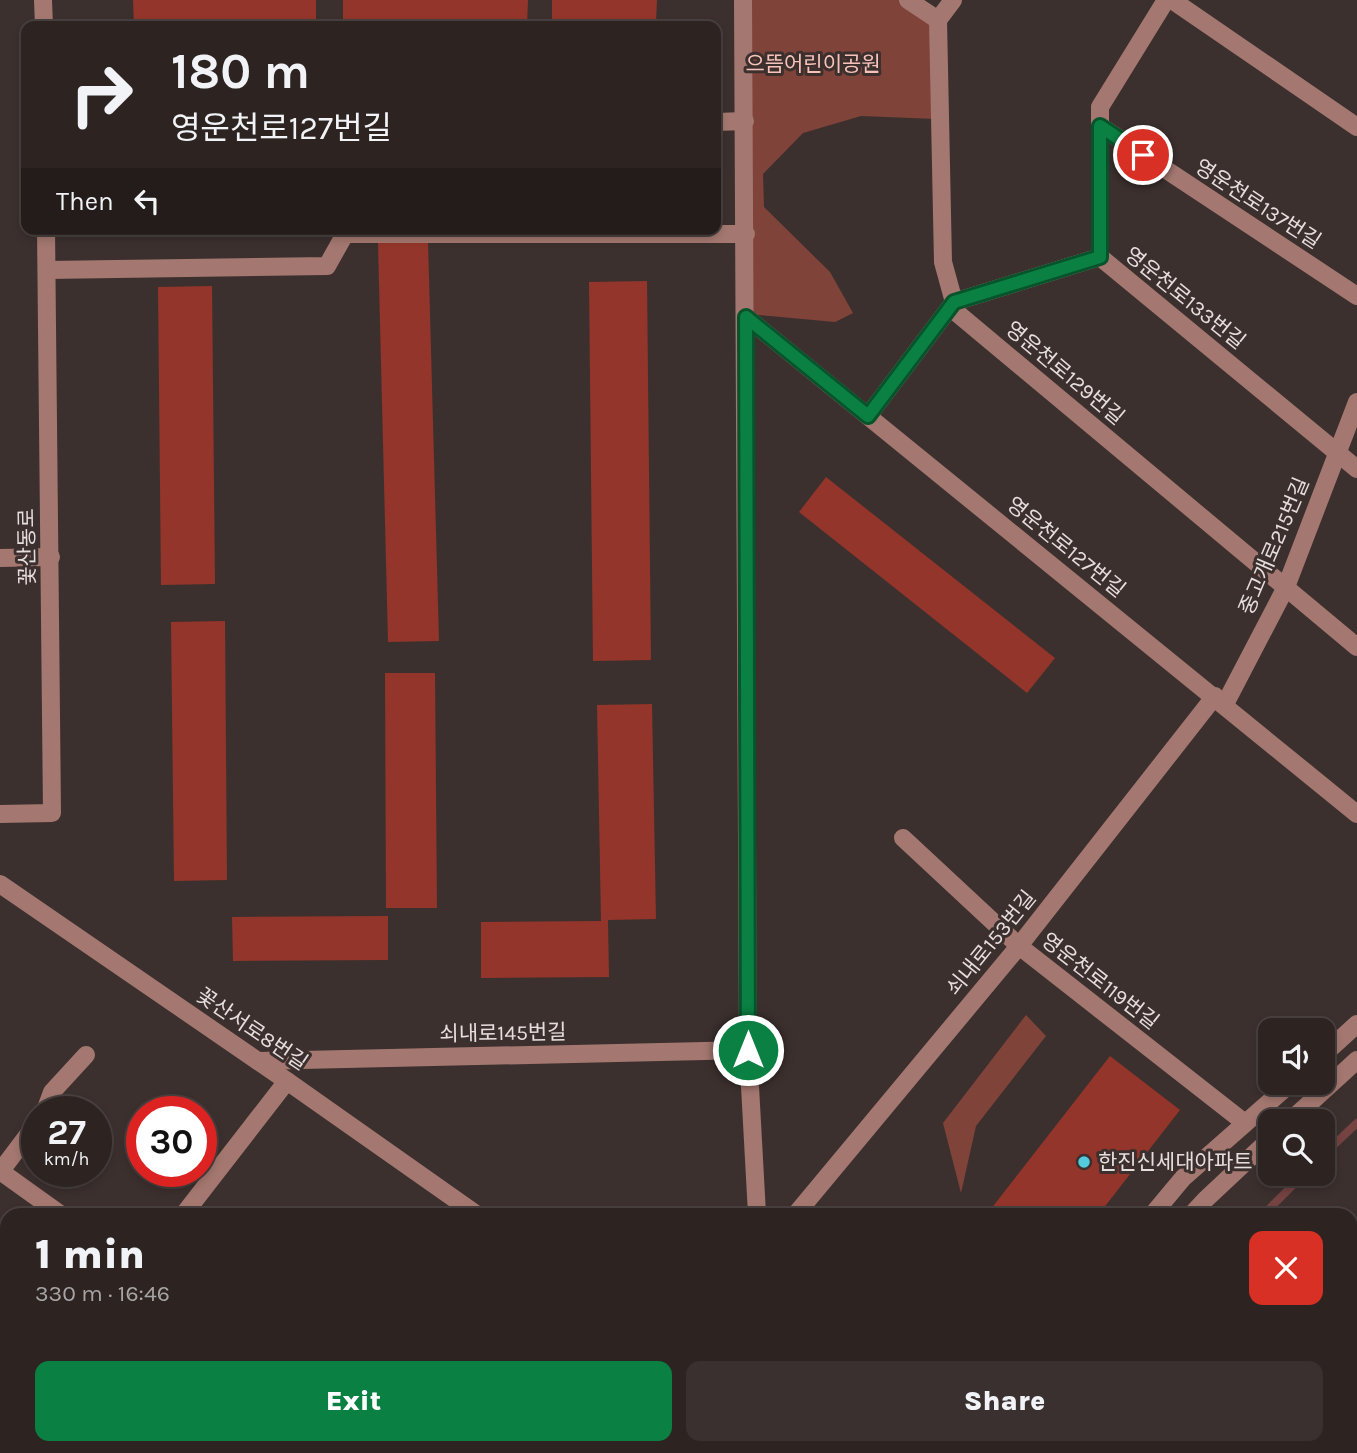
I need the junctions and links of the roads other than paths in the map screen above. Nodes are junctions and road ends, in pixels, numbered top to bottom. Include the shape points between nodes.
1 (43, 0) edge
2 (743, 0) edge
3 (908, 0) edge
4 (953, 0) edge
5 (1166, 0) edge
6 (1172, 0) edge
7 (938, 20) junction
8 (44, 21) edge
9 (746, 121) junction
10 (721, 122) edge
11 (1100, 126) junction
12 (1357, 127) edge
13 (721, 234) edge
14 (746, 234) junction
15 (46, 235) edge
16 (344, 235) edge
17 (1100, 257) junction
18 (47, 270) junction
19 (1357, 296) edge
20 (954, 302) junction
21 (746, 317) junction
22 (1357, 402) edge
23 (868, 416) junction
24 (1338, 453) junction
25 (1357, 469) edge
26 (51, 557) junction
27 (0, 558) edge
28 (1286, 587) junction
29 (1357, 646) edge
30 (1220, 700) junction
31 (0, 814) edge
32 (1357, 814) edge
33 (903, 838) dead end
34 (0, 884) edge
35 (1019, 946) junction
36 (1357, 1024) edge
37 (1335, 1044) edge
38 (748, 1050) junction
39 (86, 1055) dead end
40 (1357, 1060) edge
41 (258, 1061) junction
42 (287, 1081) junction
43 (1278, 1095) edge
44 (51, 1096) edge
45 (1303, 1109) edge
46 (1245, 1124) junction
47 (21, 1144) edge
48 (1258, 1150) edge
49 (0, 1172) edge
50 (51, 1208) edge
51 (189, 1208) edge
52 (467, 1208) edge
53 (757, 1208) edge
54 (801, 1208) edge
55 (1158, 1208) edge
56 (1198, 1208) edge

1 - 8 street
2 - 9 street
3 - 7 street
4 - 7 street
5 - 11 street, 영운천로133번길 via 1100,107
6 - 12 street
7 - 20 street, 영운천로129번길 via 943,262
9 - 10 street
9 - 14 street
11 - 17 street, 영운천로133번길
11 - 19 street, 영운천로137번길
13 - 14 street
14 - 21 street
15 - 18 street, 꽃산동로
16 - 18 street via 327,265
17 - 20 street
17 - 24 street, 영운천로133번길
18 - 26 street, 꽃산동로
20 - 23 street
20 - 28 street, 영운천로129번길 via 957,313
21 - 23 street, 영운천로127번길
21 - 38 street
22 - 24 street, 중고개로215번길
23 - 30 street, 영운천로127번길
24 - 25 street, 영운천로133번길
24 - 28 street, 중고개로215번길
26 - 27 street
26 - 31 street, 꽃산동로 via 52,813
28 - 29 street, 영운천로129번길
28 - 30 street, 중고개로215번길
30 - 32 street, 영운천로127번길
30 - 35 street, 쇠내로153번길
33 - 35 street, 영운천로119번길
34 - 41 street, 꽃산서로8번길
35 - 46 street, 영운천로119번길
35 - 54 street, 쇠내로153번길
36 - 37 street
38 - 41 street, 쇠내로145번길
38 - 53 street
39 - 44 street
40 - 45 street
41 - 42 street, 꽃산서로8번길
42 - 51 street
42 - 52 street, 꽃산서로8번길
43 - 46 street
46 - 55 street via 1183,1178
47 - 49 street
48 - 56 street
49 - 50 street

